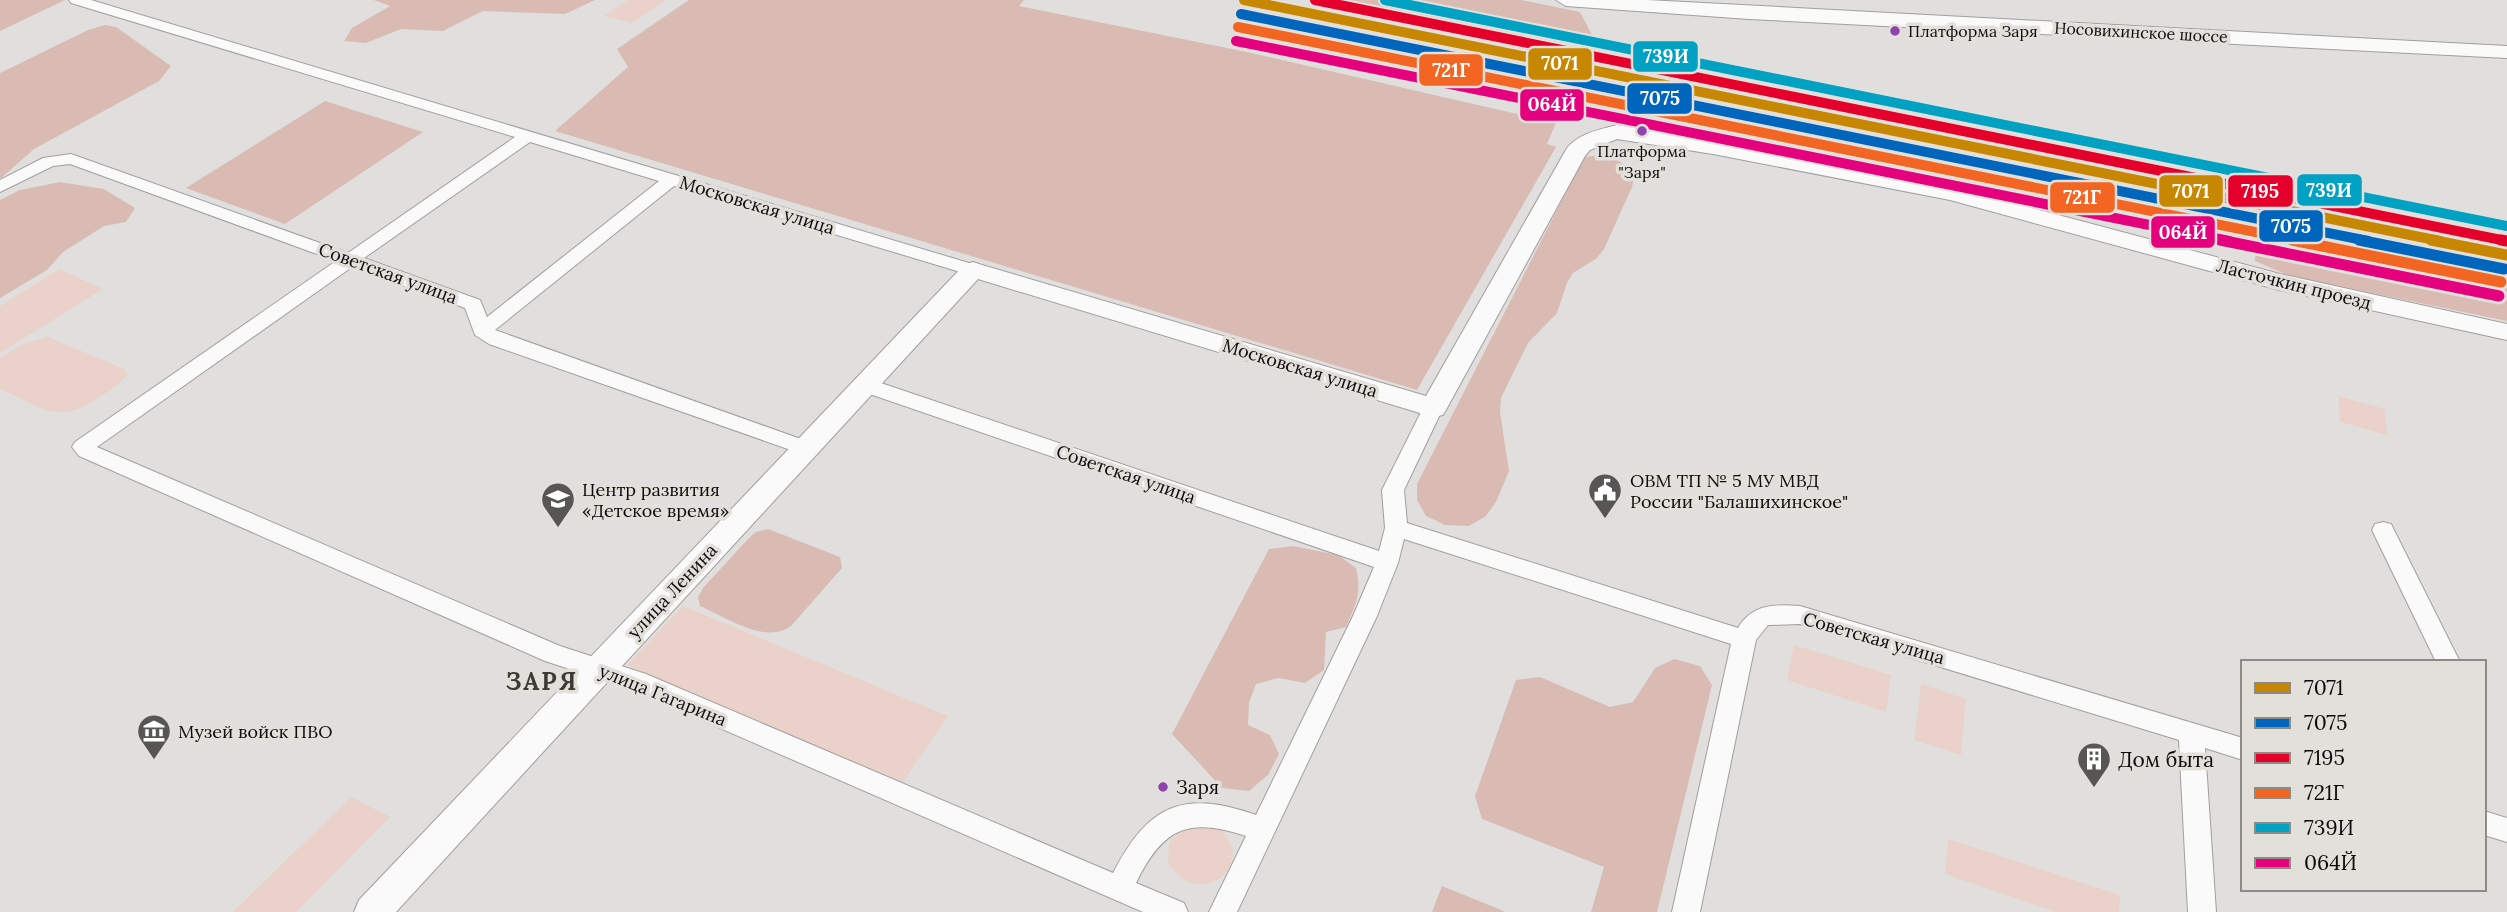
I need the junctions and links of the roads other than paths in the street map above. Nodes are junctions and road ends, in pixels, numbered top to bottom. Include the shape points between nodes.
1 (1566, 0) edge
2 (78, 1) edge
3 (1748, 6) edge
4 (2507, 52) edge
5 (529, 135) junction
6 (672, 179) junction
7 (0, 187) edge
8 (350, 260) junction
9 (973, 270) junction
10 (482, 331) junction
11 (2507, 332) edge
12 (865, 385) junction
13 (1433, 408) junction
14 (805, 448) junction
15 (1396, 528) junction
16 (2383, 530) dead end
17 (1387, 563) junction
18 (1744, 639) junction
19 (2447, 660) edge
20 (599, 669) junction
21 (2191, 732) junction
22 (2241, 747) edge
23 (1263, 830) junction
24 (1119, 889) junction
25 (372, 912) edge
26 (1174, 912) edge
27 (1223, 912) edge
28 (1686, 912) edge
29 (2202, 912) edge

1 - 3 street, Носовихинское шоссе
2 - 5 street, Московская улица
3 - 4 street, Носовихинское шоссе
5 - 6 street, Московская улица
5 - 8 street
6 - 9 street, Московская улица
6 - 10 street
7 - 8 street, Советская улица via 50,162 71,159
8 - 10 street, Советская улица via 473,304
8 - 20 street, улица Гагарина via 82,447 205,505 553,654
9 - 12 street, улица Ленина
9 - 13 street, Московская улица
10 - 14 street via 496,340
11 - 13 street, Ласточкин проезд via 2279,282 1921,187 1611,132 1575,153
12 - 14 street, улица Ленина
12 - 17 street, Советская улица
13 - 15 street via 1393,490
14 - 20 street, улица Ленина
15 - 17 street
15 - 18 street
16 - 19 street
17 - 23 street
18 - 21 street, Советская улица via 1751,624 1770,613 1800,615
18 - 28 street
20 - 24 street, улица Гагарина via 637,681
20 - 25 street, улица Ленина
21 - 22 street, Советская улица
21 - 29 street
23 - 24 street via 1217,814 1176,818 1142,845
23 - 27 street
24 - 26 street, улица Гагарина

